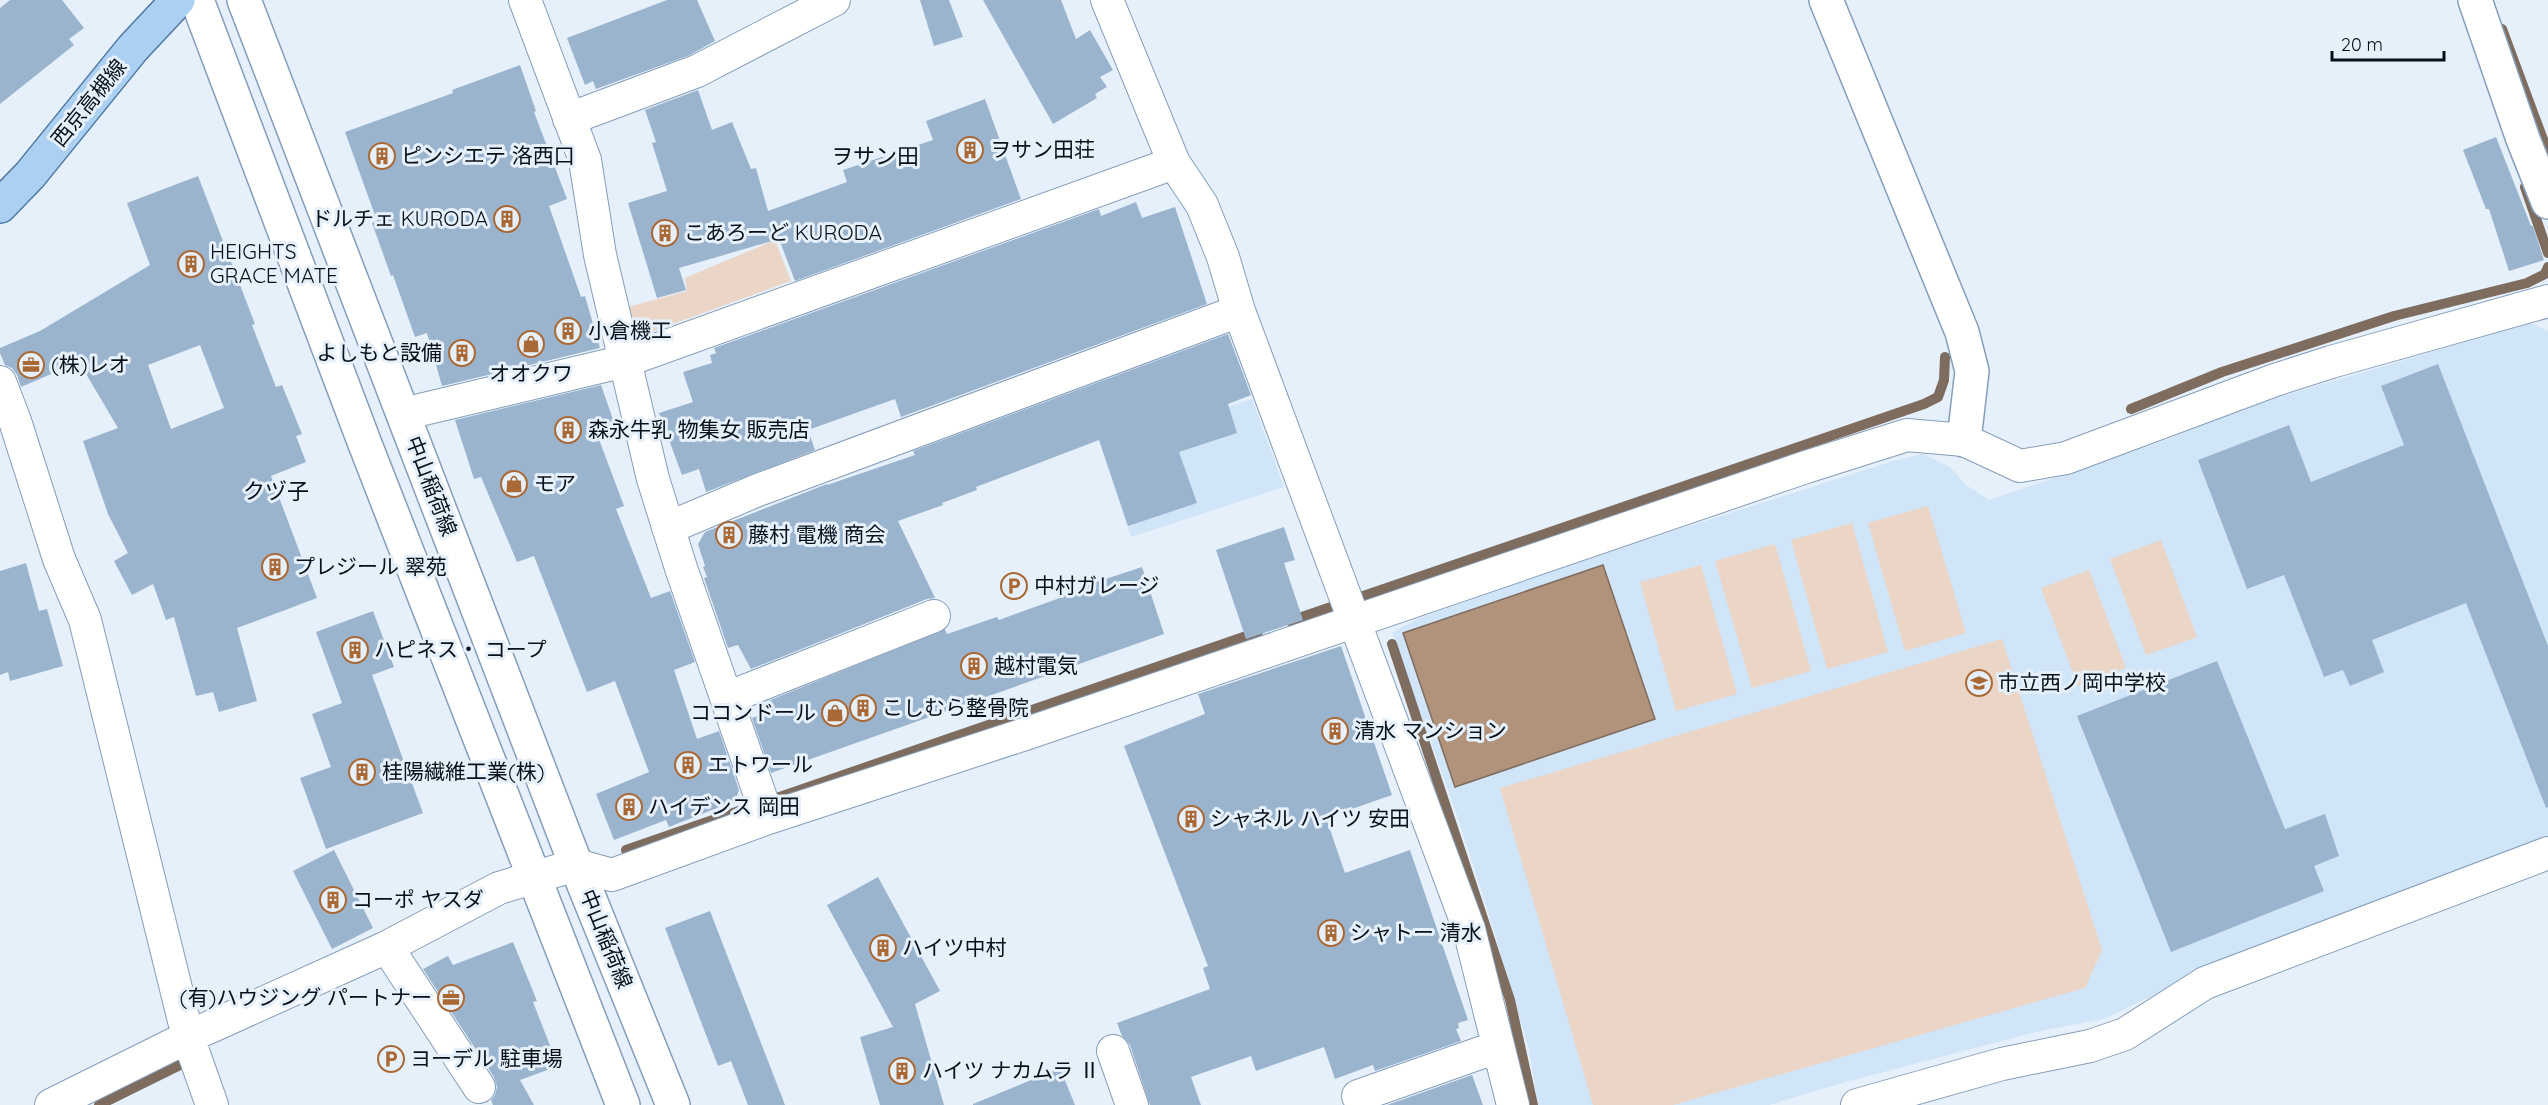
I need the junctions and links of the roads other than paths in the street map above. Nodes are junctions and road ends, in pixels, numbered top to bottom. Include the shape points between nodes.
1 (178, 0) edge
2 (197, 0) edge
3 (244, 0) edge
4 (525, 0) edge
5 (834, 0) edge
6 (1107, 0) edge
7 (1826, 0) edge
8 (2475, 0) edge
9 (569, 119) junction
10 (1174, 163) junction
11 (2548, 202) edge
12 (0, 206) edge
13 (2548, 301) edge
14 (1239, 310) junction
15 (625, 361) junction
16 (0, 382) edge
17 (403, 414) junction
18 (1964, 440) junction
19 (668, 528) junction
20 (1349, 606) junction
21 (934, 616) dead end
22 (727, 698) junction
23 (768, 818) junction
24 (2548, 853) edge
25 (576, 866) junction
26 (533, 877) junction
27 (387, 947) junction
28 (188, 1037) junction
29 (1497, 1047) junction
30 (1113, 1051) dead end
31 (479, 1088) dead end
32 (1358, 1096) dead end
33 (51, 1105) edge
34 (212, 1105) edge
35 (623, 1105) edge
36 (673, 1105) edge
37 (1132, 1105) edge
38 (1513, 1105) edge
39 (1857, 1105) edge

1 - 12 main road, 西京高槻線 via 133,48 30,176
2 - 26 main road
3 - 17 main road, 中山稲荷線
4 - 9 street
5 - 9 street via 697,71
6 - 10 street
7 - 18 main road via 1962,332 1972,371
8 - 11 main road
9 - 15 street via 585,160 600,255
10 - 14 street via 1202,205
10 - 15 street
13 - 18 street via 2309,369 2066,458 2020,466
14 - 19 street via 758,490
14 - 20 street
15 - 17 street
15 - 19 street
16 - 28 street via 60,559 85,620
17 - 25 main road, 中山稲荷線
18 - 20 street via 1907,435
19 - 22 street
20 - 23 street via 1015,737
20 - 29 street via 1469,929
21 - 22 street
22 - 23 street
23 - 25 street via 612,875
24 - 39 street via 2205,983 2125,1034
25 - 26 street
25 - 36 main road, 中山稲荷線
26 - 27 street via 499,888
26 - 35 main road
27 - 28 street
27 - 31 street
28 - 33 street
28 - 34 street
29 - 32 street
29 - 38 street
30 - 37 street

